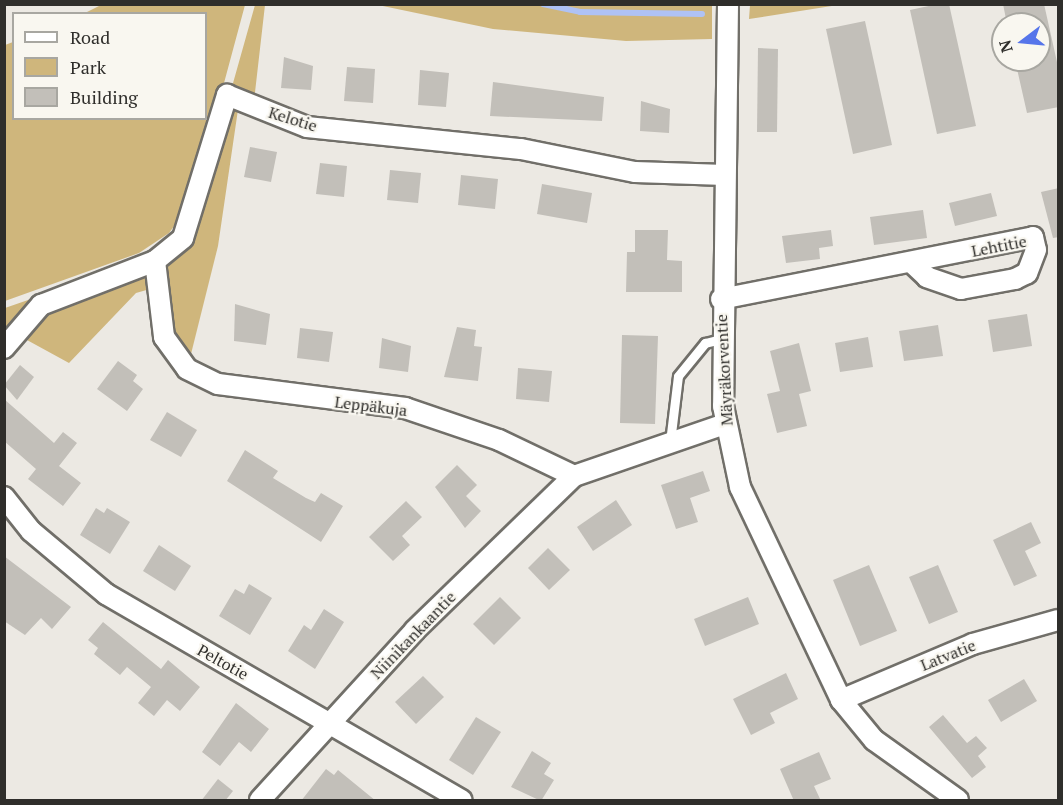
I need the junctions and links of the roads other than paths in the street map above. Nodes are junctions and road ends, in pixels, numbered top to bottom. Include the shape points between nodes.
1 (728, 4) edge
2 (725, 175) junction
3 (155, 261) junction
4 (913, 264) junction
5 (721, 299) junction
6 (721, 339) junction
7 (4, 348) edge
8 (725, 424) junction
9 (670, 442) junction
10 (574, 476) junction
11 (4, 497) edge
12 (1059, 620) edge
13 (841, 700) junction
14 (331, 722) junction
15 (260, 801) edge
16 (462, 801) edge
17 (958, 801) edge

1 - 2 street, Mäyräkorventie
2 - 3 street, Kelotie via 635,172 521,149 307,127 227,95 183,238
2 - 5 street, Mäyräkorventie
3 - 7 street, Kelotie via 41,304
3 - 10 street, Leppäkuja via 164,337 187,369 218,384 405,408 499,440
4 - 4 street, Lehtitie via 927,277 961,289 1028,273 1036,250 1033,237
4 - 5 street, Lehtitie
5 - 6 street, Mäyräkorventie
6 - 8 street, Mäyräkorventie
6 - 9 lane via 705,343 678,376
8 - 9 street
8 - 13 street, Mäyräkorventie via 740,488
9 - 10 street
10 - 14 street, Niinikankaantie via 415,630
11 - 14 street, Peltotie via 31,531 106,594
12 - 13 street, Latvatie via 973,644
13 - 17 street, Mäyräkorventie via 874,740
14 - 15 street, Niinikankaantie
14 - 16 street, Peltotie

